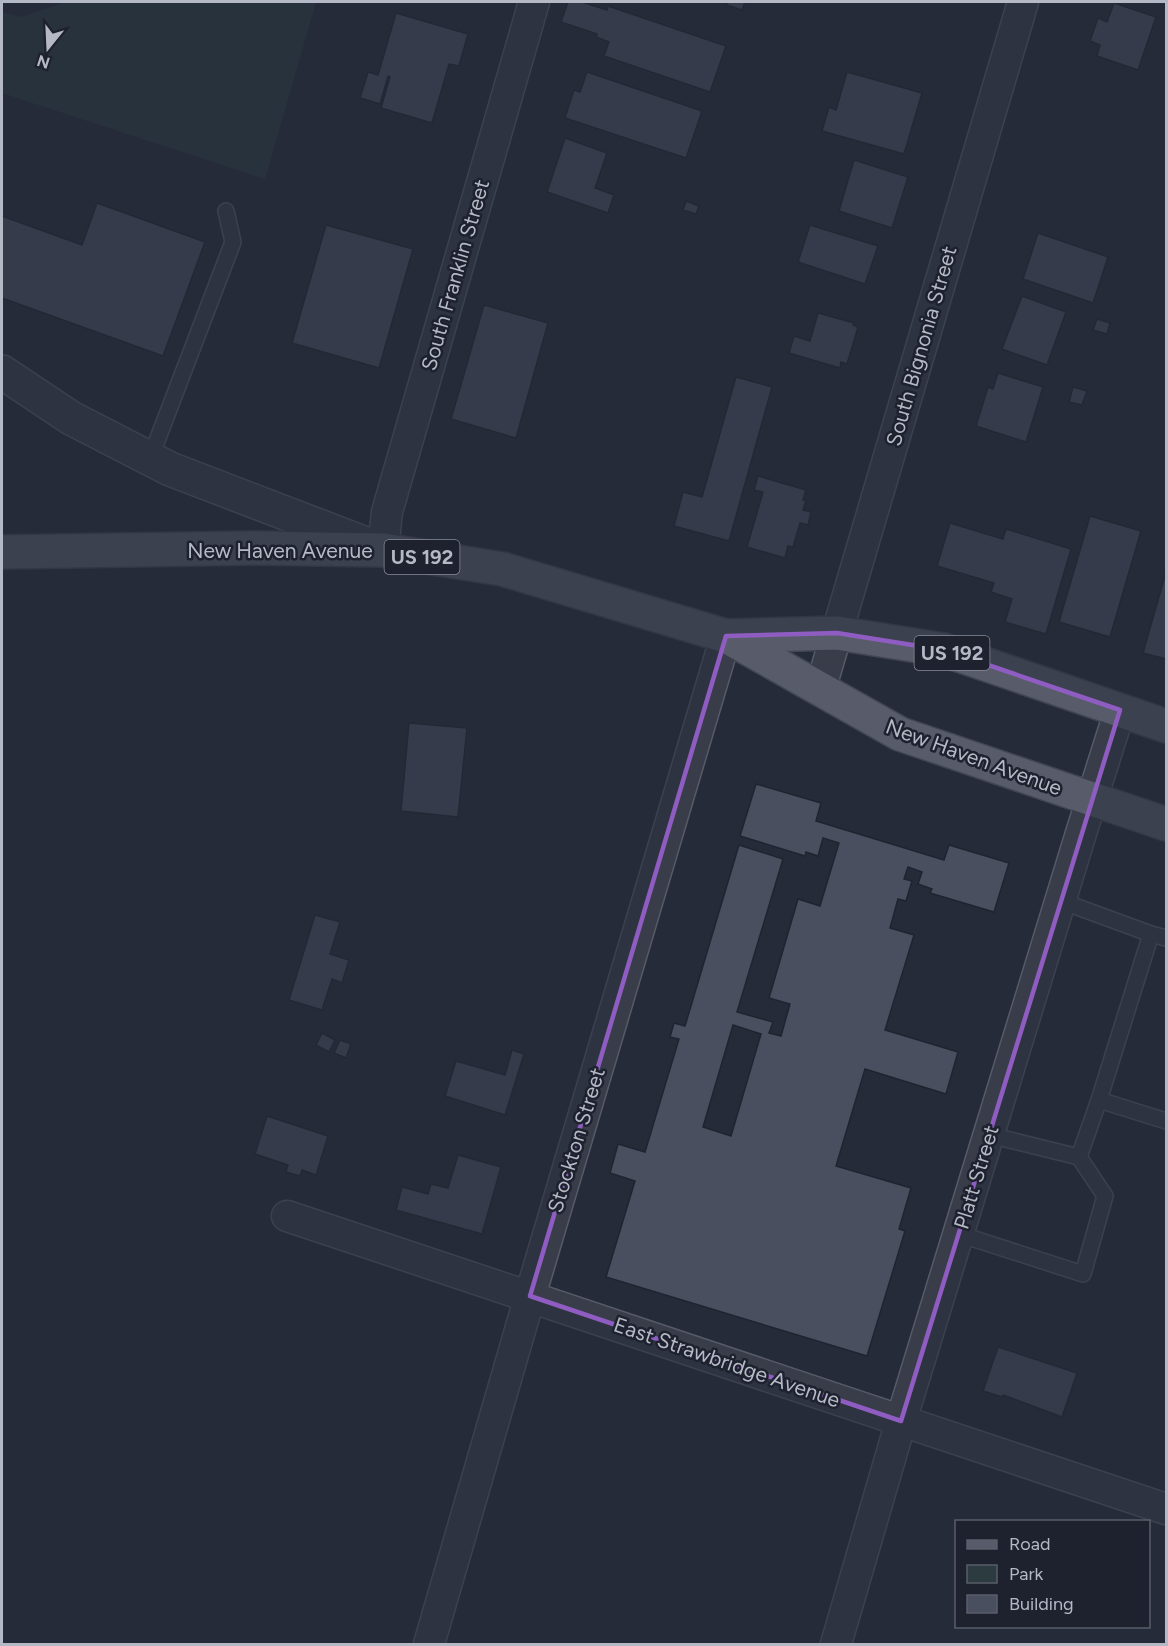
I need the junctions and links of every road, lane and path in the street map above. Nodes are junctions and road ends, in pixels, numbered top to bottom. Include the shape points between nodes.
1 (534, 2) edge
2 (1023, 2) edge
3 (226, 211) dead end
4 (2, 372) edge
5 (150, 459) junction
6 (383, 550) junction
7 (2, 552) edge
8 (837, 633) junction
9 (726, 636) junction
10 (820, 690) junction
11 (1120, 710) junction
12 (1167, 726) edge
13 (1091, 799) junction
14 (1167, 824) edge
15 (1061, 900) junction
16 (1151, 934) junction
17 (1167, 938) edge
18 (1099, 1100) junction
19 (1167, 1121) edge
20 (989, 1135) junction
21 (1079, 1157) junction
22 (287, 1216) dead end
23 (959, 1234) junction
24 (530, 1296) junction
25 (901, 1421) junction
26 (1167, 1509) edge
27 (429, 1644) edge
28 (836, 1644) edge

1 - 6 street, South Franklin Street via 389,502
2 - 8 street, South Bignonia Street
3 - 5 lane via 233,242
4 - 5 street via 71,418
5 - 6 street
6 - 7 main road, New Haven Avenue / US 192
6 - 9 main road, New Haven Avenue / US 192 via 502,569
8 - 9 main road, New Haven Avenue / US 192
8 - 10 street, South Bignonia Street
8 - 11 main road, New Haven Avenue / US 192 via 944,650
9 - 10 main road, New Haven Avenue / US 192
9 - 24 street, Stockton Street
10 - 13 main road, New Haven Avenue / US 192 via 900,734
11 - 12 main road, New Haven Avenue / US 192
11 - 13 street, Platt Street
13 - 14 main road, New Haven Avenue / US 192
13 - 15 street, Platt Street
15 - 16 lane
15 - 20 street, Platt Street
16 - 17 lane
16 - 18 lane
18 - 19 lane
18 - 21 lane
20 - 21 lane
20 - 23 street, Platt Street
21 - 23 lane via 1105,1196 1083,1274
22 - 24 street, East Strawbridge Avenue
23 - 25 street, Platt Street
24 - 25 street, East Strawbridge Avenue
24 - 27 street, Stockton Street
25 - 26 street, East Strawbridge Avenue
25 - 28 street, Platt Street

